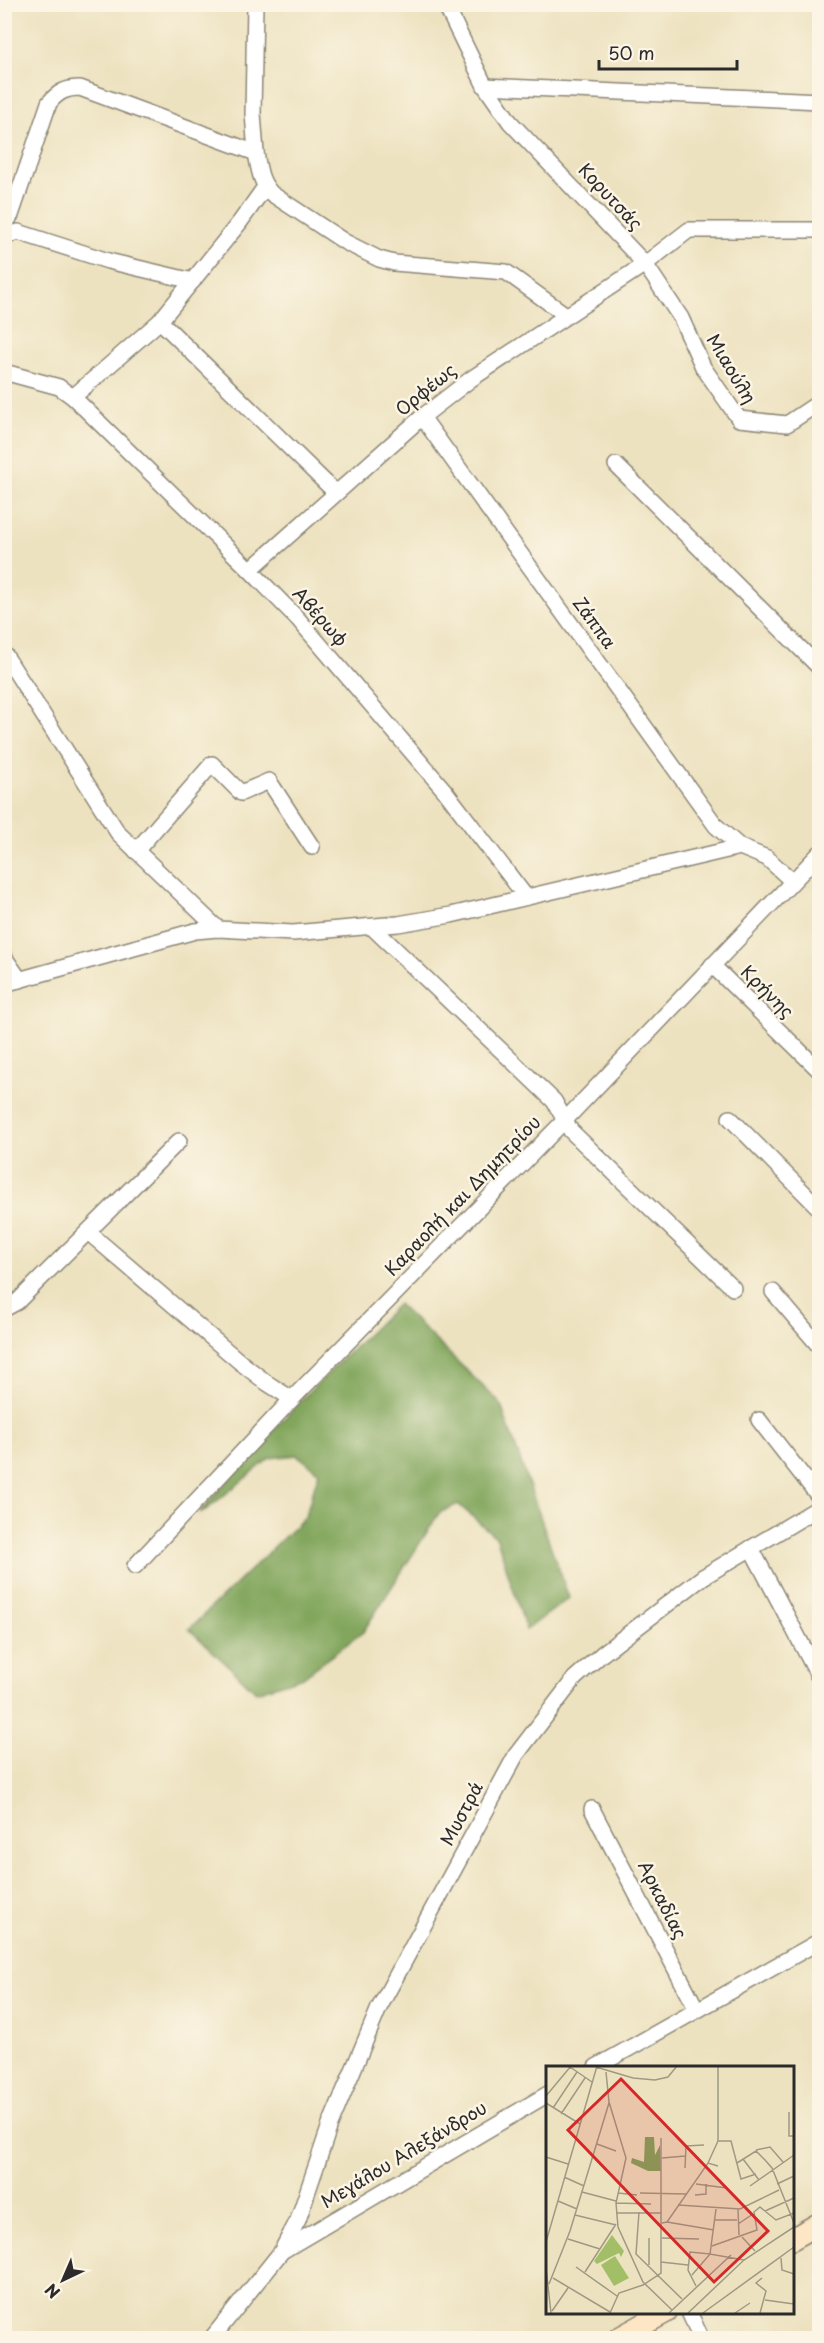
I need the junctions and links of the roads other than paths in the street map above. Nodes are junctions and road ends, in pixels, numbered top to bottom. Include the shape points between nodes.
1 (255, 4) edge
2 (445, 4) edge
3 (485, 86) junction
4 (819, 101) edge
5 (256, 153) junction
6 (265, 187) junction
7 (4, 226) edge
8 (819, 230) edge
9 (4, 237) edge
10 (645, 264) junction
11 (193, 281) junction
12 (566, 315) junction
13 (160, 321) junction
14 (4, 372) edge
15 (73, 397) junction
16 (819, 402) edge
17 (422, 417) junction
18 (616, 465) dead end
19 (336, 493) junction
20 (250, 570) junction
21 (5, 655) edge
22 (819, 668) edge
23 (312, 847) dead end
24 (740, 847) junction
25 (136, 851) junction
26 (819, 853) edge
27 (792, 881) junction
28 (526, 897) junction
29 (372, 927) junction
30 (218, 929) junction
31 (4, 957) edge
32 (712, 965) junction
33 (20, 980) junction
34 (4, 984) edge
35 (819, 1071) edge
36 (730, 1118) dead end
37 (566, 1119) junction
38 (179, 1141) dead end
39 (819, 1209) edge
40 (88, 1232) junction
41 (733, 1288) dead end
42 (773, 1292) dead end
43 (4, 1309) edge
44 (819, 1347) edge
45 (292, 1399) junction
46 (759, 1420) dead end
47 (819, 1498) edge
48 (819, 1507) edge
49 (751, 1548) junction
50 (135, 1566) dead end
51 (819, 1679) edge
52 (592, 1809) dead end
53 (819, 1941) edge
54 (697, 2010) junction
55 (598, 2066) edge
56 (546, 2095) edge
57 (819, 2223) edge
58 (794, 2238) edge
59 (281, 2252) junction
60 (664, 2313) edge
61 (689, 2313) edge
62 (212, 2338) edge
63 (619, 2338) edge
64 (701, 2338) edge

1 - 5 street
2 - 3 street, Κορυτσάς
3 - 4 street
3 - 10 street, Κορυτσάς via 528,142
5 - 6 street
5 - 7 street via 80,88 68,88 56,94 50,103
6 - 11 street
6 - 12 street via 345,242 379,259 506,272
8 - 10 street via 689,230
9 - 11 street via 18,232 108,261
10 - 12 street, Ορφέως
10 - 16 street, Μιαούλη via 681,318 703,367 739,419 787,424
11 - 13 street
12 - 17 street, Ορφέως
13 - 15 street
13 - 19 street
14 - 15 street, Αβέρωφ via 59,387
15 - 20 street, Αβέρωφ
17 - 19 street, Ορφέως
17 - 24 street, Ζάππα via 716,826
18 - 22 street
19 - 20 street, Ορφέως
20 - 28 street, Αβέρωφ via 394,729
21 - 25 street via 118,834
23 - 25 street via 269,781 241,793 212,764
24 - 27 street, Ζάππα via 767,858
24 - 28 street
25 - 30 street
26 - 27 street, Καραολή και Δημητρίου
27 - 32 street, Καραολή και Δημητρίου
28 - 29 street via 451,915
29 - 30 street via 294,933
29 - 37 street via 554,1101
30 - 33 street via 195,931
31 - 33 street
32 - 35 street, Κρήνης
32 - 37 street, Καραολή και Δημητρίου
33 - 34 street
36 - 39 street
37 - 41 street via 571,1131
37 - 45 street, Καραολή και Δημητρίου
38 - 40 street
40 - 43 street via 17,1302
40 - 45 street via 240,1362
42 - 44 street
45 - 50 street, Καραολή και Δημητρίου
46 - 47 street
48 - 49 street, Μυστρά
49 - 51 street
49 - 59 street, Μυστρά via 678,1595 602,1654 575,1678 516,1755 379,2008 330,2125 298,2220
52 - 54 street, Αρκαδίας
53 - 54 street
54 - 55 street
56 - 59 street, Μεγάλου Αλεξάνδρου
57 - 58 main road
59 - 62 street
60 - 63 main road
61 - 64 street

